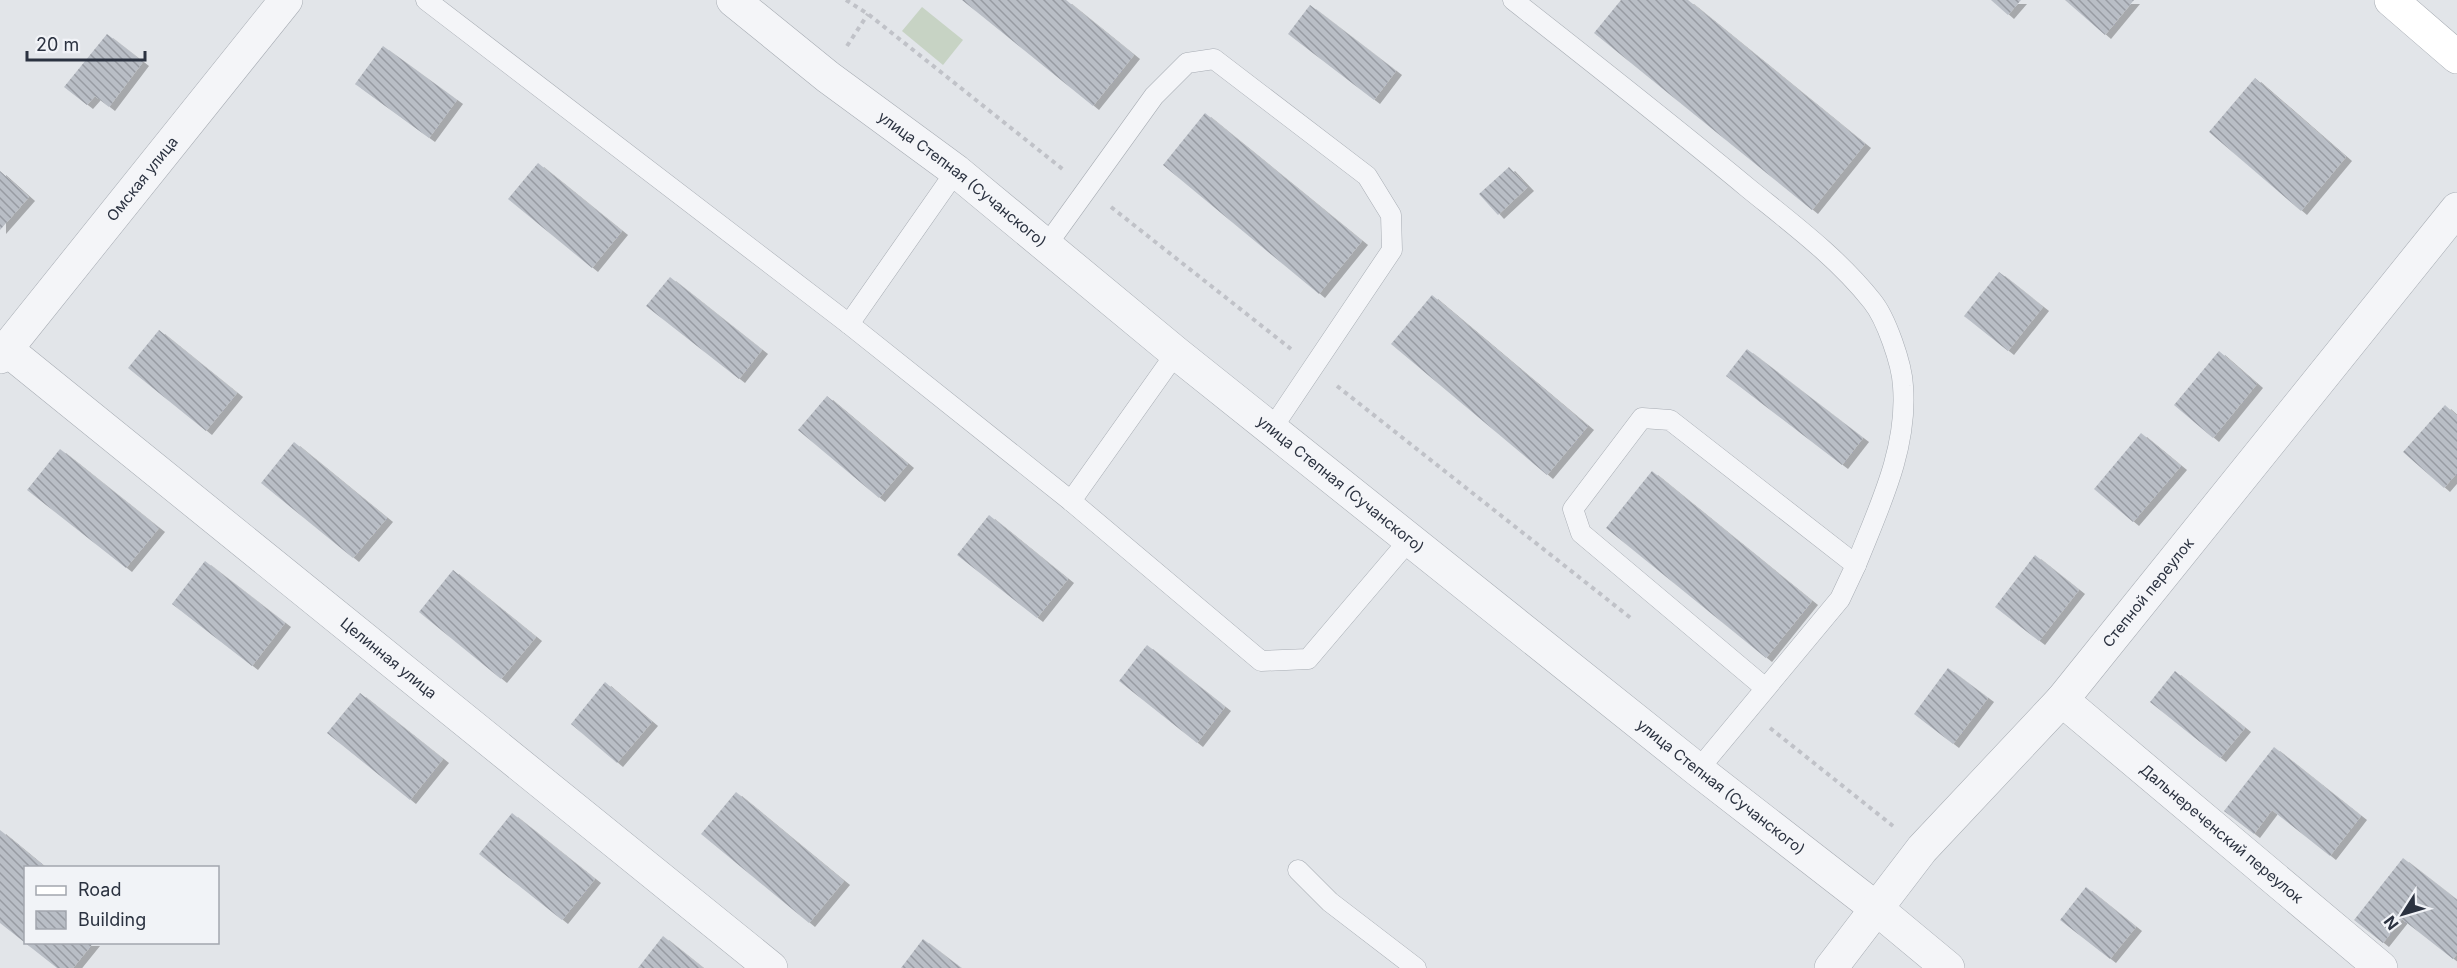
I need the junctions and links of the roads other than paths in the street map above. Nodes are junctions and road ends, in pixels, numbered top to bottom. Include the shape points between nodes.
1 (286, 0) edge
2 (426, 0) edge
3 (733, 0) edge
4 (1513, 0) edge
5 (2391, 0) edge
6 (2457, 57) edge
7 (956, 171) junction
8 (2457, 209) edge
9 (1046, 246) junction
10 (849, 324) junction
11 (3, 353) edge
12 (1176, 353) junction
13 (1271, 430) junction
14 (1071, 501) junction
15 (1410, 539) junction
16 (1857, 564) junction
17 (1764, 687) junction
18 (2062, 700) junction
19 (1698, 770) junction
20 (1298, 870) dead end
21 (1877, 909) junction
22 (771, 968) edge
23 (1416, 968) edge
24 (1831, 968) edge
25 (1948, 968) edge
26 (2381, 968) edge

1 - 11 street, Омская улица
2 - 10 lane
3 - 7 street, улица Степная (Сучанского) via 828,77
4 - 16 lane via 1828,254 1874,303 1892,342 1904,384 1902,432 1890,480
5 - 6 main road
7 - 9 street, улица Степная (Сучанского)
7 - 10 lane
8 - 18 street, Степной переулок
9 - 12 street, улица Степная (Сучанского)
9 - 13 lane via 1154,96 1187,63 1214,59 1367,176 1391,215 1392,250
10 - 14 lane
11 - 22 street, Целинная улица
12 - 13 street, улица Степная (Сучанского)
12 - 14 lane
13 - 15 street, улица Степная (Сучанского)
14 - 15 lane via 1261,661 1308,659
15 - 19 street, улица Степная (Сучанского)
16 - 17 lane via 1840,599
16 - 17 lane via 1670,420 1642,418 1573,509 1581,533
17 - 19 lane
18 - 21 street, Степной переулок via 1922,849
18 - 26 street, Дальнереченский переулок
19 - 21 street, улица Степная (Сучанского)
20 - 23 lane via 1330,902
21 - 24 street, Степной переулок
21 - 25 street, улица Степная (Сучанского)

